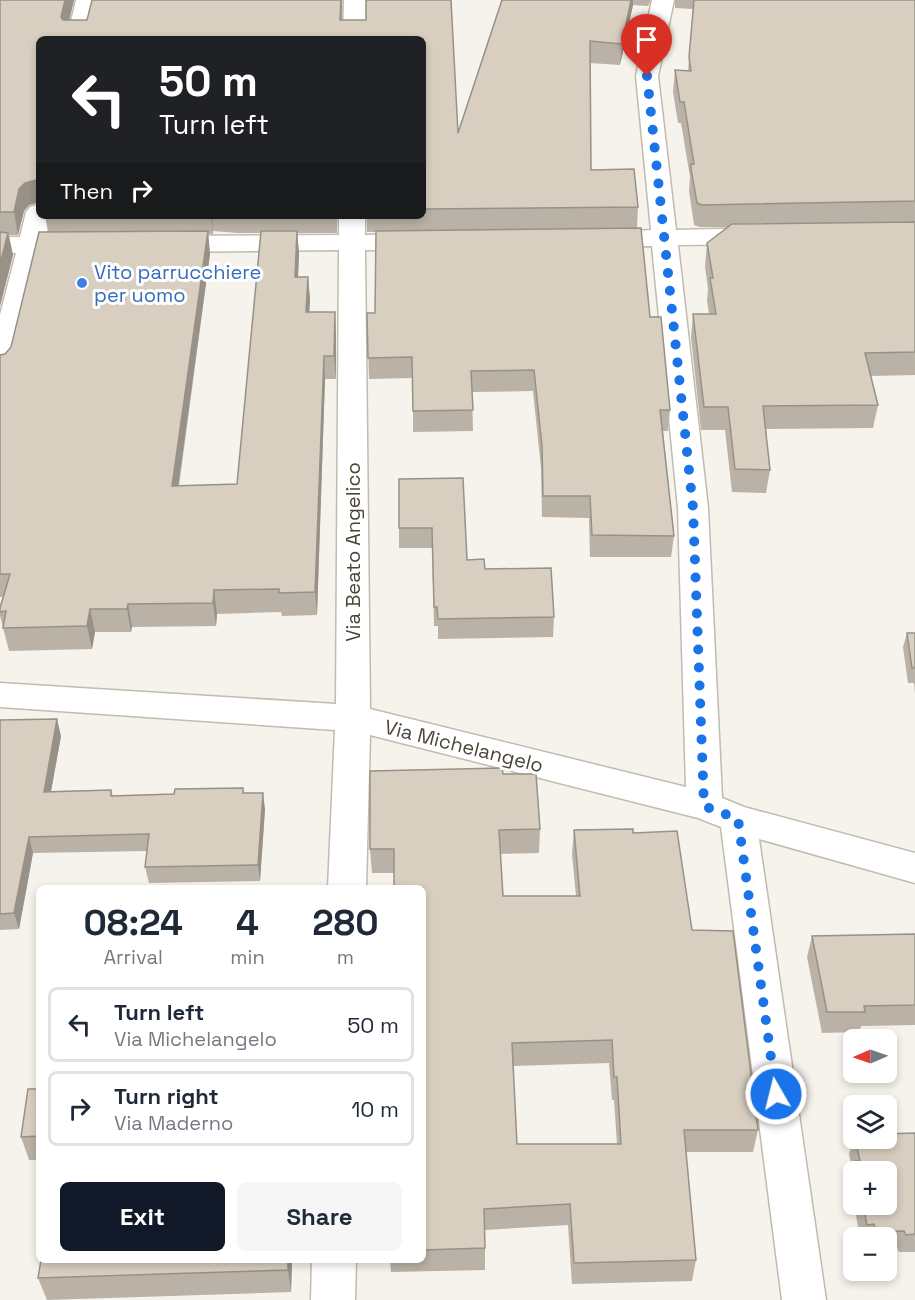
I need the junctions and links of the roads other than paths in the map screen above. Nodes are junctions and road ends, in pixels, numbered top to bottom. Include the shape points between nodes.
1 (87, 0) edge
2 (355, 0) edge
3 (663, 0) edge
4 (79, 36) edge
5 (354, 36) edge
6 (37, 219) edge
7 (351, 230) edge
8 (783, 236) edge
9 (663, 238) junction
10 (567, 240) edge
11 (447, 242) edge
12 (32, 244) junction
13 (102, 244) edge
14 (138, 244) edge
15 (0, 245) edge
16 (0, 369) edge
17 (0, 695) edge
18 (353, 718) junction
19 (721, 813) junction
20 (915, 868) edge
21 (347, 885) edge
22 (334, 1263) edge
23 (333, 1300) edge
24 (804, 1300) edge

1 - 4 street
2 - 5 street
3 - 9 street via 647,76
6 - 12 street
7 - 11 street
7 - 14 street
7 - 18 street, Via Beato Angelico
8 - 9 street
9 - 10 street
9 - 19 street
12 - 13 street
12 - 15 street
12 - 16 street
17 - 18 street, Via Michelangelo
18 - 19 street, Via Michelangelo
18 - 21 street, Via Beato Angelico
19 - 20 street, Via Michelangelo
19 - 24 street
22 - 23 street

